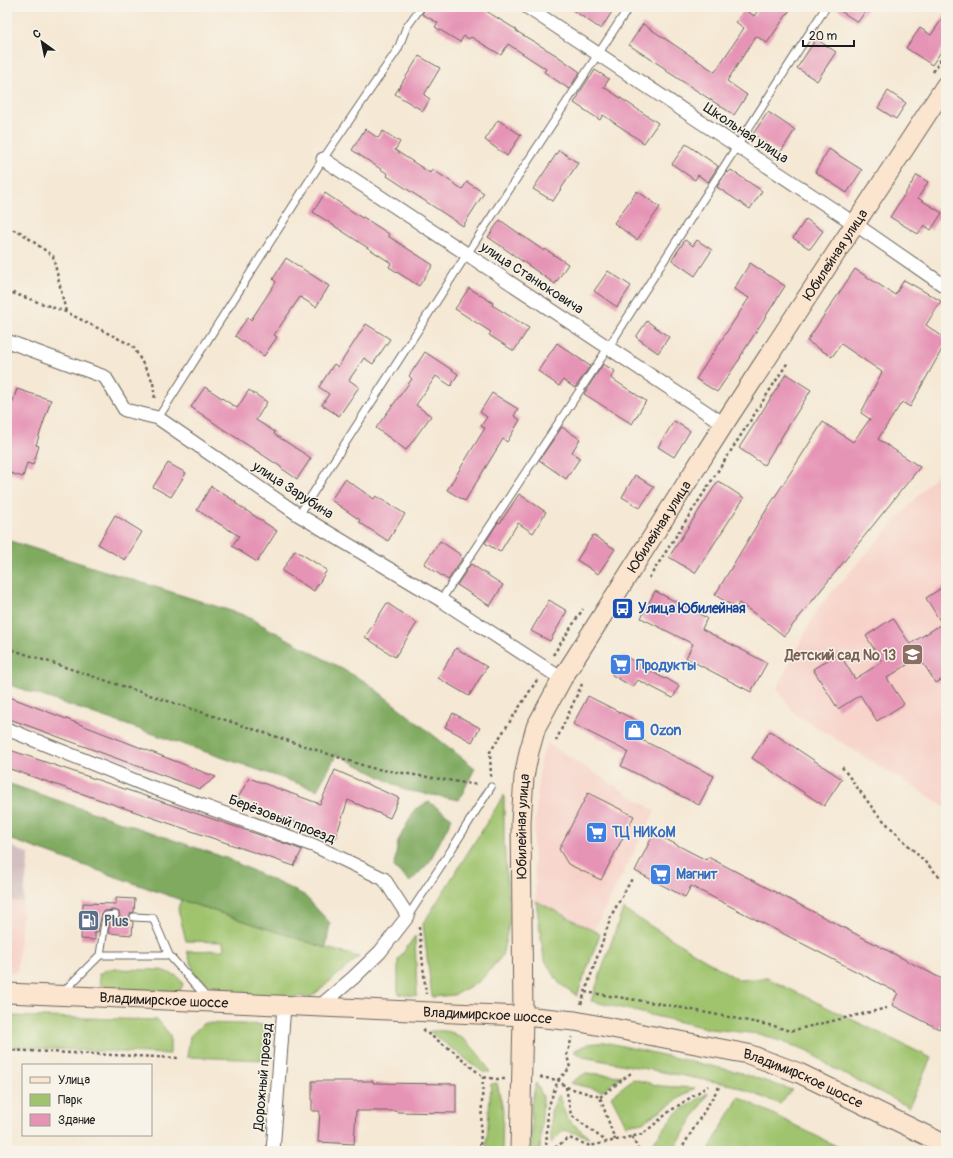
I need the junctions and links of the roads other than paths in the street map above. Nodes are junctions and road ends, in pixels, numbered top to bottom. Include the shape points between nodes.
1 (421, 7) edge
2 (526, 7) edge
3 (629, 7) edge
4 (826, 7) edge
5 (598, 54) junction
6 (946, 85) edge
7 (736, 146) junction
8 (323, 159) junction
9 (855, 224) junction
10 (467, 254) junction
11 (946, 287) edge
12 (7, 341) edge
13 (608, 348) junction
14 (158, 418) junction
15 (724, 424) junction
16 (299, 515) junction
17 (441, 600) junction
18 (562, 679) junction
19 (7, 730) edge
20 (491, 787) road end
21 (115, 916) dead end
22 (408, 916) junction
23 (134, 917) dead end
24 (100, 955) junction
25 (169, 955) junction
26 (7, 993) edge
27 (59, 996) junction
28 (211, 1002) junction
29 (284, 1006) junction
30 (319, 1007) junction
31 (523, 1016) junction
32 (946, 1145) edge
33 (273, 1151) edge
34 (520, 1151) edge

1 - 8 lane via 406,28 398,49
2 - 5 street, Школьная улица
3 - 5 lane
4 - 7 lane
5 - 7 street, Школьная улица
5 - 10 lane
6 - 9 main road, Юбилейная улица
7 - 9 street, Школьная улица
7 - 13 lane
8 - 10 street, улица Станюковича
8 - 14 lane
9 - 11 street, Школьная улица
9 - 15 main road, Юбилейная улица
10 - 13 street, улица Станюковича
10 - 16 lane
12 - 14 street, улица Зарубина via 105,377 125,410
13 - 15 street, улица Станюковича
13 - 17 lane
14 - 16 street, улица Зарубина
15 - 18 main road, Юбилейная улица
16 - 17 street, улица Зарубина
17 - 18 street, улица Зарубина
18 - 31 main road, Юбилейная улица via 536,727 524,777 521,822
19 - 22 street, Берёзовый проезд via 148,786 315,846 384,879
20 - 22 lane
21 - 24 lane via 106,916
22 - 30 street via 380,952
23 - 25 lane via 153,918
24 - 25 lane
24 - 27 lane
25 - 28 lane
26 - 27 main road, Владимирское шоссе
27 - 28 main road, Владимирское шоссе
28 - 29 main road, Владимирское шоссе
29 - 30 main road, Владимирское шоссе
29 - 33 street, Дорожный проезд
30 - 31 main road, Владимирское шоссе
31 - 32 main road, Владимирское шоссе via 576,1021 748,1054 799,1073
31 - 34 main road, Юбилейная улица

